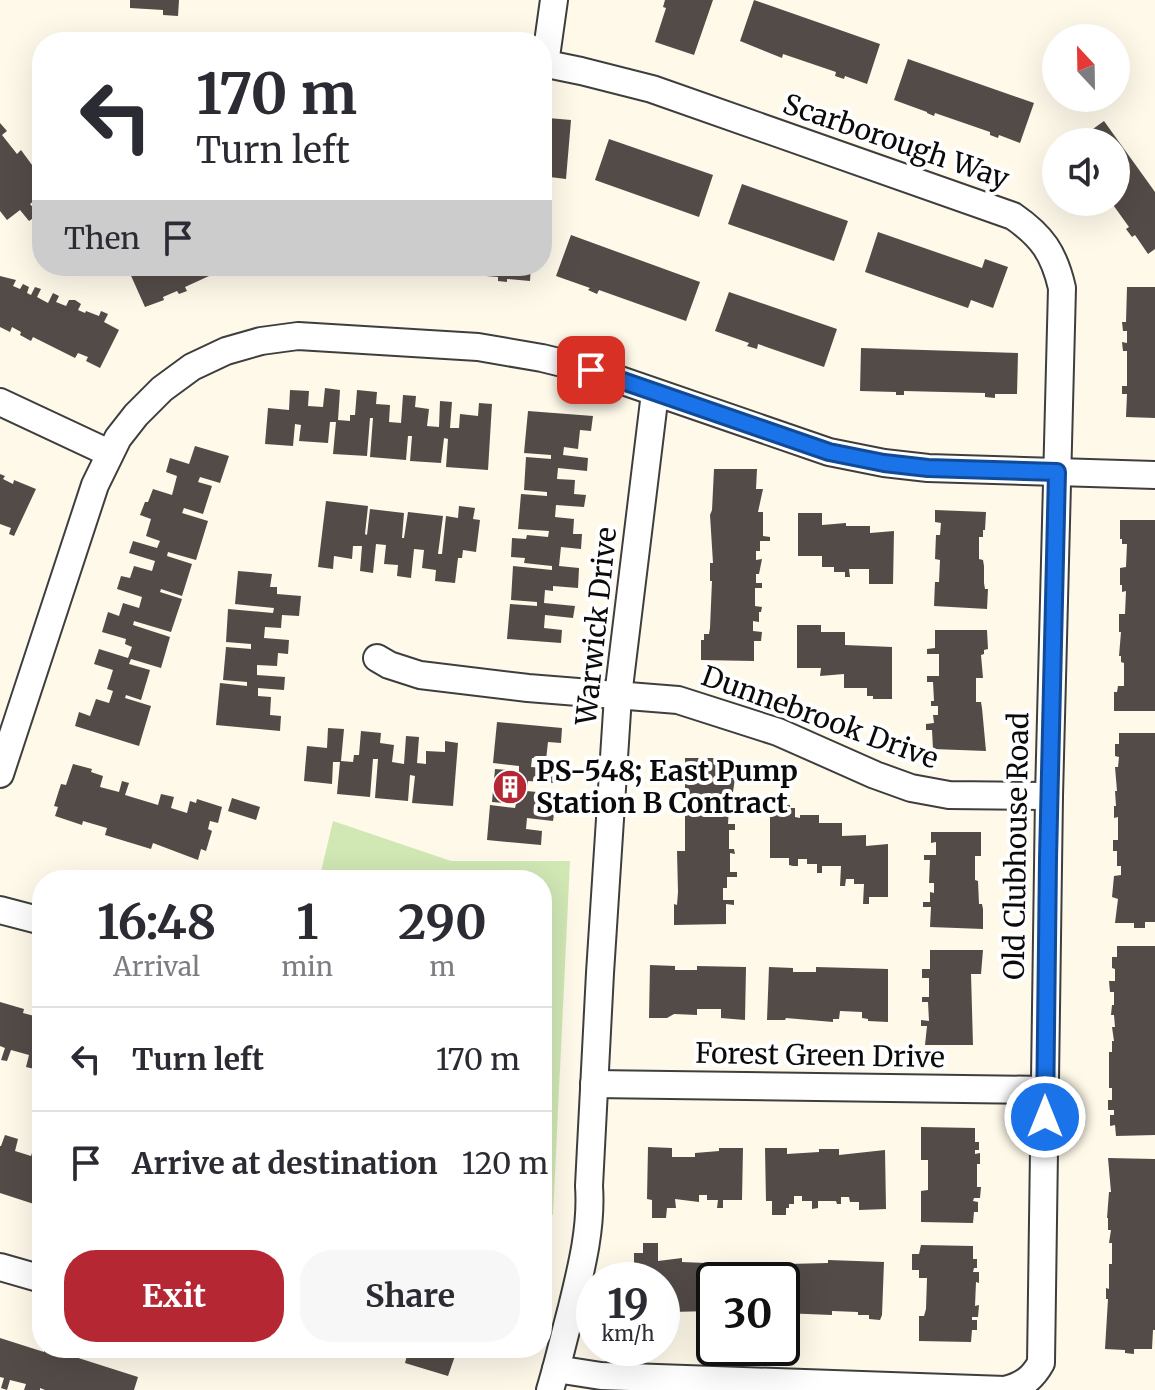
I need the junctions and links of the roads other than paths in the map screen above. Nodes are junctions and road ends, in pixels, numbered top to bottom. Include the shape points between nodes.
1 (554, 0) edge
2 (548, 32) edge
3 (552, 66) edge
4 (655, 393) junction
5 (0, 402) edge
6 (109, 453) junction
7 (1057, 472) junction
8 (1155, 475) edge
9 (377, 658) dead end
10 (618, 696) junction
11 (8, 725) edge
12 (0, 774) edge
13 (1049, 796) junction
14 (0, 910) edge
15 (32, 918) edge
16 (594, 1084) junction
17 (1045, 1090) junction
18 (0, 1267) edge
19 (32, 1276) edge
20 (553, 1380) edge
21 (770, 1386) edge

1 - 2 street
3 - 7 street, Scarborough Way via 652,89 995,209 1032,230 1047,247 1062,288
4 - 6 street via 591,370 491,349 298,336 226,351 192,367 136,415
4 - 7 street via 829,452 884,463
4 - 10 street, Warwick Drive
5 - 6 street
6 - 11 street
7 - 8 street
7 - 13 street, Old Clubhouse Road
9 - 10 street, Dunnebrook Drive via 420,675
10 - 13 street, Dunnebrook Drive via 678,700 707,708 911,788 949,795
10 - 16 street, Warwick Drive
11 - 12 street
13 - 17 street, Old Clubhouse Road
14 - 15 street
16 - 17 street, Forest Green Drive
16 - 20 street, Warwick Drive via 586,1239
17 - 21 street, Old Clubhouse Road via 1041,1363 1033,1377 1005,1390
18 - 19 street
20 - 21 street, Old Clubhouse Road via 601,1376

